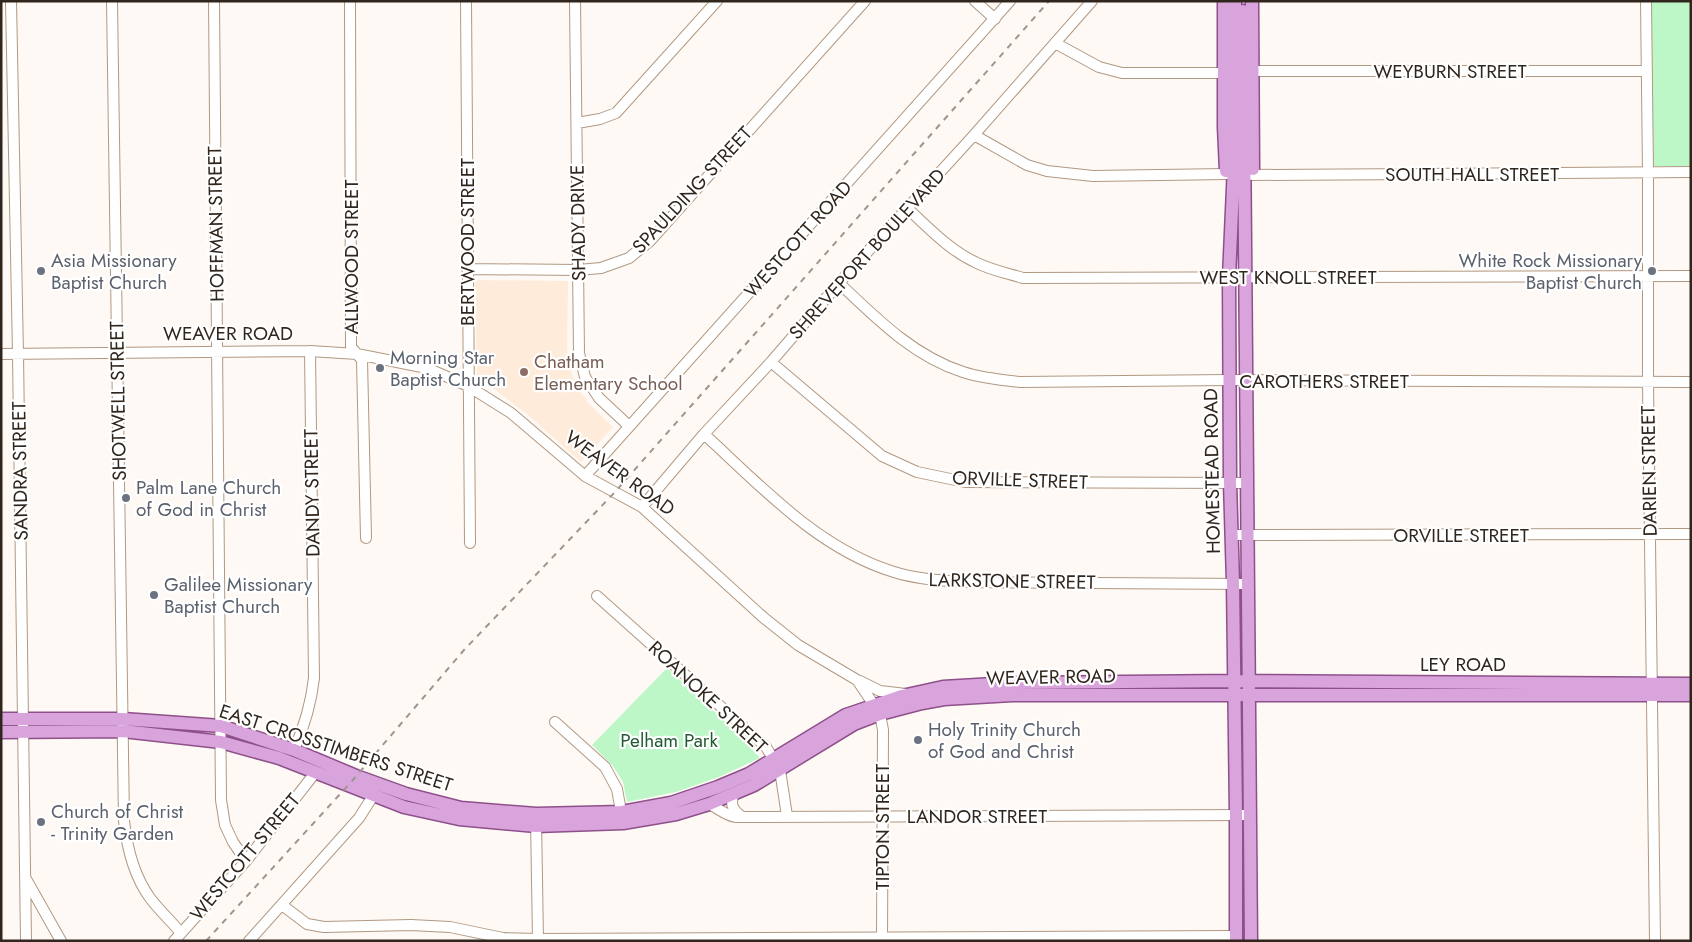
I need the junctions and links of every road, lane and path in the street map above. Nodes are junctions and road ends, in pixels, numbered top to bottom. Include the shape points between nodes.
1 (11, 1) edge
2 (112, 1) edge
3 (214, 1) edge
4 (350, 1) edge
5 (466, 1) edge
6 (575, 1) edge
7 (718, 1) edge
8 (865, 1) edge
9 (975, 1) edge
10 (1010, 1) edge
11 (1092, 1) edge
12 (1224, 1) edge
13 (1234, 1) edge
14 (1243, 1) edge
15 (1252, 1) edge
16 (1646, 1) edge
17 (995, 19) junction
18 (1055, 43) junction
19 (1253, 71) junction
20 (1647, 71) junction
21 (1224, 73) junction
22 (577, 123) junction
23 (974, 135) junction
24 (1691, 172) edge
25 (1648, 173) junction
26 (1227, 174) junction
27 (1252, 175) junction
28 (908, 208) junction
29 (1232, 226) junction
30 (1246, 226) junction
31 (468, 270) junction
32 (578, 270) junction
33 (1648, 276) junction
34 (1691, 276) edge
35 (1229, 277) junction
36 (1247, 277) junction
37 (839, 283) junction
38 (310, 351) junction
39 (218, 352) junction
40 (118, 353) junction
41 (1, 354) edge
42 (18, 354) junction
43 (357, 354) junction
44 (771, 362) junction
45 (1229, 380) junction
46 (1248, 381) junction
47 (1648, 382) junction
48 (1691, 382) edge
49 (468, 386) junction
50 (629, 426) junction
51 (704, 434) junction
52 (585, 476) junction
53 (1230, 482) junction
54 (1248, 483) junction
55 (642, 507) junction
56 (1650, 534) junction
57 (1691, 534) edge
58 (1232, 535) junction
59 (1248, 535) junction
60 (366, 538) dead end
61 (470, 543) dead end
62 (1233, 583) junction
63 (1248, 584) junction
64 (597, 596) dead end
65 (857, 680) junction
66 (1234, 681) junction
67 (1249, 681) junction
68 (1691, 684) edge
69 (1042, 689) junction
70 (1394, 689) junction
71 (1652, 690) junction
72 (910, 694) junction
73 (1235, 695) junction
74 (1249, 695) junction
75 (1691, 695) edge
76 (878, 710) junction
77 (1, 719) edge
78 (555, 722) dead end
79 (23, 725) junction
80 (123, 725) junction
81 (221, 726) junction
82 (1, 732) edge
83 (221, 742) junction
84 (294, 750) junction
85 (774, 758) junction
86 (780, 770) junction
87 (316, 773) junction
88 (734, 793) junction
89 (373, 796) junction
90 (709, 804) junction
91 (1236, 815) junction
92 (1250, 815) junction
93 (741, 816) junction
94 (786, 816) junction
95 (882, 816) junction
96 (622, 817) junction
97 (536, 820) junction
98 (246, 861) junction
99 (25, 877) junction
100 (282, 906) junction
101 (181, 933) junction
102 (1236, 938) edge
103 (882, 939) edge
104 (538, 940) edge
105 (26, 941) edge
106 (61, 941) edge
107 (174, 941) edge
108 (249, 941) edge
109 (1251, 941) edge
110 (1655, 941) edge

1 - 42 street, SANDRA STREET
2 - 40 street, SHOTWELL STREET
3 - 39 street, HOFFMAN STREET
4 - 43 street, ALLWOOD STREET via 351,347
5 - 31 street, BERTWOOD STREET
6 - 22 street, SHADY DRIVE
7 - 22 street via 616,113
8 - 32 street, SPAULDING STREET via 650,241 630,258 601,268
9 - 17 street
10 - 17 street, WESTCOTT ROAD
11 - 18 street, SHREVEPORT BOULEVARD
12 - 21 main road
13 - 29 main road, HOMESTEAD ROAD
14 - 30 main road, HOMESTEAD ROAD
15 - 19 main road
16 - 20 street, DARIEN STREET
17 - 50 street, WESTCOTT ROAD
18 - 21 street via 1099,66 1122,73
18 - 23 street, SHREVEPORT BOULEVARD
19 - 20 street, WEYBURN STREET
19 - 27 main road
20 - 25 street, DARIEN STREET
21 - 26 main road
22 - 32 street, SHADY DRIVE
23 - 26 street via 1046,171 1093,176
23 - 28 street, SHREVEPORT BOULEVARD
24 - 25 street, SOUTH HALL STREET
25 - 27 street, SOUTH HALL STREET
25 - 33 street, DARIEN STREET
26 - 29 main road
27 - 30 main road
28 - 35 street, WEST KNOLL STREET via 942,240 973,261 1023,278
28 - 37 street, SHREVEPORT BOULEVARD
29 - 35 main road, HOMESTEAD ROAD
30 - 36 main road, HOMESTEAD ROAD
31 - 32 street, SPAULDING STREET
31 - 49 street, BERTWOOD STREET
32 - 50 street, SHADY DRIVE via 580,353 585,377 599,398
33 - 34 street, WEST KNOLL STREET
33 - 36 street, WEST KNOLL STREET
33 - 47 street, DARIEN STREET
35 - 36 street, WEST KNOLL STREET
35 - 45 main road, HOMESTEAD ROAD
36 - 46 main road, HOMESTEAD ROAD
37 - 44 street, SHREVEPORT BOULEVARD
37 - 45 street, CAROTHERS STREET via 885,326 925,356 963,372 1020,382
38 - 39 street, WEAVER ROAD
38 - 43 street, WEAVER ROAD
38 - 84 street, DANDY STREET via 314,678 305,726
39 - 40 street, WEAVER ROAD
39 - 81 street, HOFFMAN STREET
40 - 42 street, WEAVER ROAD
40 - 80 street, SHOTWELL STREET
41 - 42 street, WEAVER ROAD
42 - 79 street, SANDRA STREET
43 - 49 street, WEAVER ROAD via 427,368
43 - 60 street, ALLWOOD STREET via 362,360
44 - 51 street, SHREVEPORT BOULEVARD
44 - 53 street, ORVILLE STREET via 882,456 917,472 965,482
45 - 46 street, CAROTHERS STREET
45 - 53 main road, HOMESTEAD ROAD
46 - 47 street, CAROTHERS STREET
46 - 54 main road, HOMESTEAD ROAD
47 - 48 street, CAROTHERS STREET
47 - 56 street, DARIEN STREET
49 - 52 street, WEAVER ROAD via 511,412
49 - 61 street, BERTWOOD STREET
50 - 52 street, WESTCOTT ROAD
51 - 55 street, SHREVEPORT BOULEVARD
51 - 62 street, LARKSTONE STREET via 772,497 821,536 866,562 894,572 961,582
52 - 55 street, WEAVER ROAD
53 - 54 street, ORVILLE STREET
53 - 58 main road, HOMESTEAD ROAD
54 - 59 main road, HOMESTEAD ROAD
55 - 65 street, WEAVER ROAD via 791,640
56 - 57 street, ORVILLE STREET
56 - 59 street, ORVILLE STREET
56 - 71 street, DARIEN STREET
58 - 59 street, ORVILLE STREET
58 - 62 main road, HOMESTEAD ROAD
59 - 63 main road, HOMESTEAD ROAD
62 - 63 street, LARKSTONE STREET
62 - 66 main road, HOMESTEAD ROAD
63 - 67 main road, HOMESTEAD ROAD
64 - 85 street, ROANOKE STREET via 766,747
65 - 72 street via 880,691
65 - 76 street, WEAVER ROAD
66 - 67 main road, LEY ROAD
66 - 69 main road, WEAVER ROAD
66 - 73 main road, HOMESTEAD ROAD
67 - 70 main road, LEY ROAD
67 - 74 main road, HOMESTEAD ROAD
68 - 71 main road, LEY ROAD
69 - 72 main road, WEAVER ROAD via 1011,682 943,687
69 - 73 main road, WEAVER ROAD
69 - 76 main road, WEAVER ROAD via 1012,695 944,699
70 - 71 main road, LEY ROAD
70 - 74 main road, LEY ROAD
71 - 75 main road, LEY ROAD
71 - 110 street, DARIEN STREET
72 - 76 main road, WEAVER ROAD
73 - 74 main road, LEY ROAD
73 - 91 main road, HOMESTEAD ROAD
74 - 92 main road, HOMESTEAD ROAD
76 - 85 main road, EAST CROSSTIMBERS STREET via 846,715
76 - 86 main road, EAST CROSSTIMBERS STREET
76 - 95 street, TIPTON STREET via 883,730
77 - 79 main road, EAST CROSSTIMBERS STREET
78 - 96 street via 605,767 617,789
79 - 80 main road, EAST CROSSTIMBERS STREET
79 - 82 main road, EAST CROSSTIMBERS STREET
79 - 99 street, SANDRA STREET
80 - 81 main road, EAST CROSSTIMBERS STREET
80 - 83 main road, EAST CROSSTIMBERS STREET
80 - 101 street, SHOTWELL STREET via 126,841 135,872 149,898
81 - 83 street, HOFFMAN STREET
81 - 84 main road, EAST CROSSTIMBERS STREET
83 - 87 main road, EAST CROSSTIMBERS STREET via 279,758
83 - 98 street, HOFFMAN STREET via 222,800 226,824
84 - 97 main road, EAST CROSSTIMBERS STREET via 406,794 461,808
85 - 86 street, ROANOKE STREET
85 - 96 main road, EAST CROSSTIMBERS STREET via 749,774 718,787
86 - 88 main road, EAST CROSSTIMBERS STREET
86 - 94 street, ROANOKE STREET
87 - 89 main road, EAST CROSSTIMBERS STREET
87 - 98 street, WESTCOTT STREET
88 - 90 main road, EAST CROSSTIMBERS STREET
88 - 93 street via 732,806
89 - 97 main road, EAST CROSSTIMBERS STREET via 404,808 459,819
89 - 100 street via 360,818
90 - 93 street, LANDOR STREET via 729,816
90 - 96 main road, EAST CROSSTIMBERS STREET via 676,814
91 - 92 street, LANDOR STREET
91 - 95 street, LANDOR STREET
91 - 102 main road, HOMESTEAD ROAD
92 - 109 main road, HOMESTEAD ROAD
93 - 94 street, LANDOR STREET
94 - 95 street, LANDOR STREET
95 - 103 street, TIPTON STREET
96 - 97 main road, EAST CROSSTIMBERS STREET
97 - 104 street
98 - 101 street, WESTCOTT STREET
99 - 105 street, SANDRA STREET
99 - 106 street
100 - 104 street via 307,924 324,927 450,927 503,938
100 - 108 street
101 - 107 street, WESTCOTT STREET
102 - 103 street
103 - 104 street

